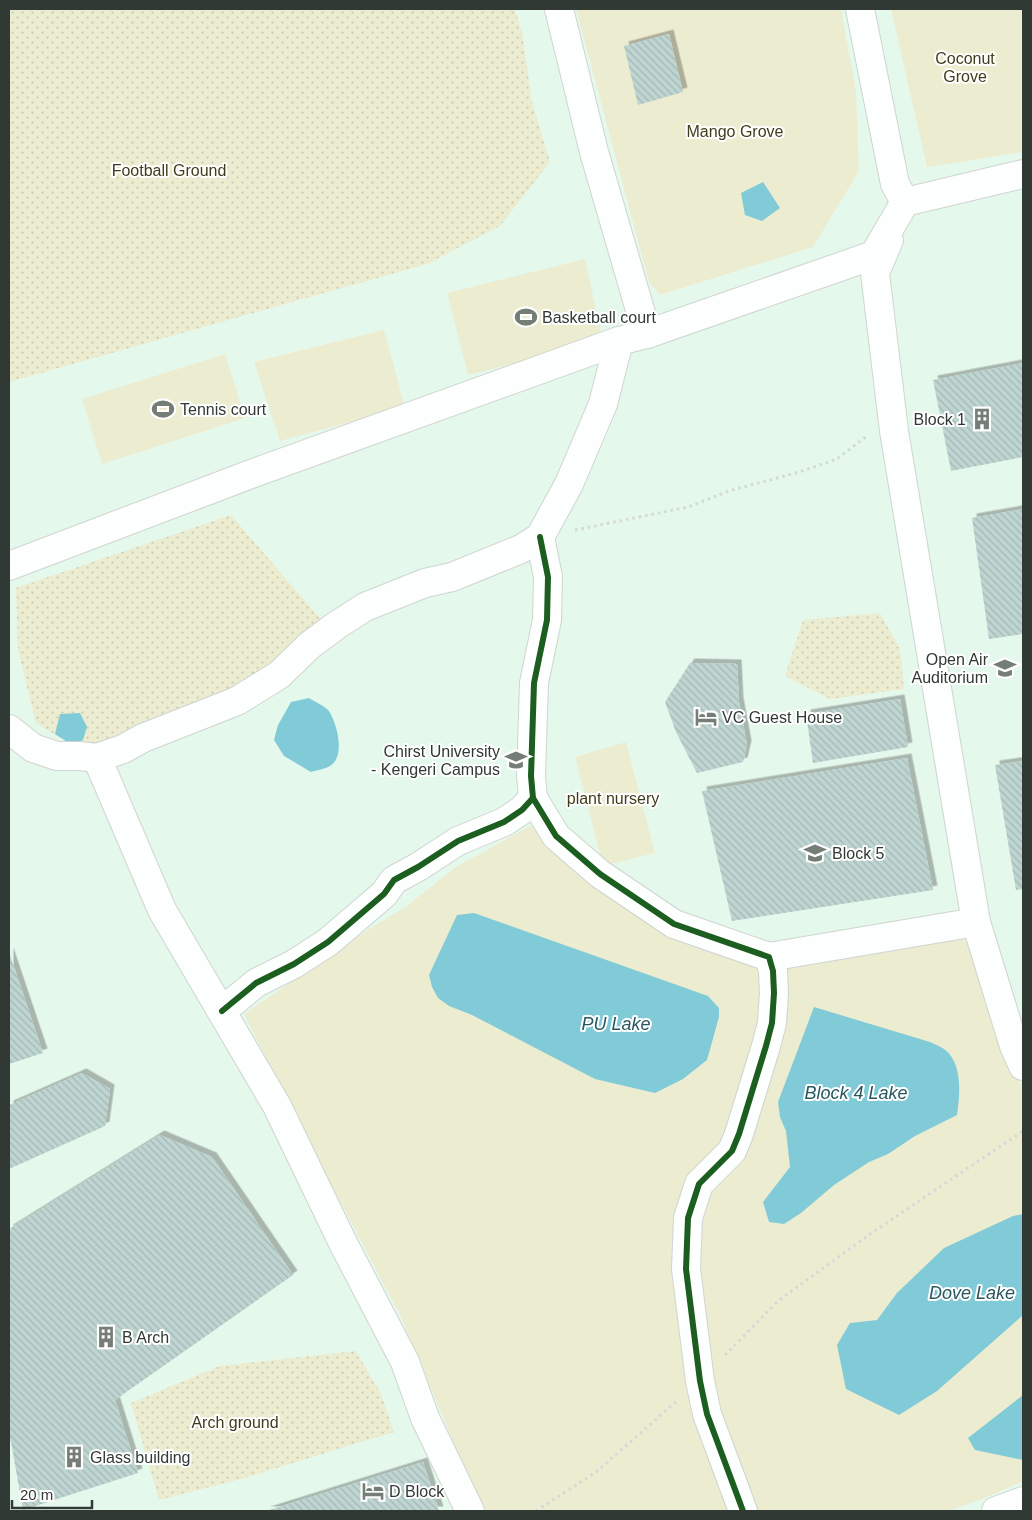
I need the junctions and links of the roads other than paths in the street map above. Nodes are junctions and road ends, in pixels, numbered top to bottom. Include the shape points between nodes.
1 (559, 9) edge
2 (860, 9) edge
3 (1023, 174) edge
4 (905, 202) junction
5 (647, 334) junction
6 (619, 341) junction
7 (540, 537) junction
8 (9, 566) edge
9 (9, 729) edge
10 (97, 758) junction
11 (534, 798) junction
12 (976, 922) junction
13 (769, 957) junction
14 (222, 1011) junction
15 (1023, 1066) edge
16 (1023, 1500) edge
17 (470, 1511) edge
18 (743, 1511) edge
19 (996, 1511) edge

1 - 5 street via 594,152
2 - 4 street via 895,184
3 - 4 street
4 - 5 street via 874,255
4 - 12 street via 875,273 892,418
5 - 6 street
6 - 7 street via 603,404 569,484
6 - 8 street via 251,474
7 - 10 street via 486,564 425,583 365,607 310,645 279,675 236,701
7 - 11 street via 548,576 547,620 534,683 531,776
9 - 10 street via 33,748 56,756
10 - 14 street via 162,910
11 - 13 street via 556,836 600,874 660,916 674,924
11 - 14 street via 504,822 458,841 394,880 384,894 328,942 256,983
12 - 13 street
12 - 15 street
13 - 18 street via 773,971 772,1023 745,1116 732,1151 699,1184 688,1218 686,1269 700,1381 707,1414
14 - 17 street via 276,1106 405,1362 425,1418
16 - 19 street

